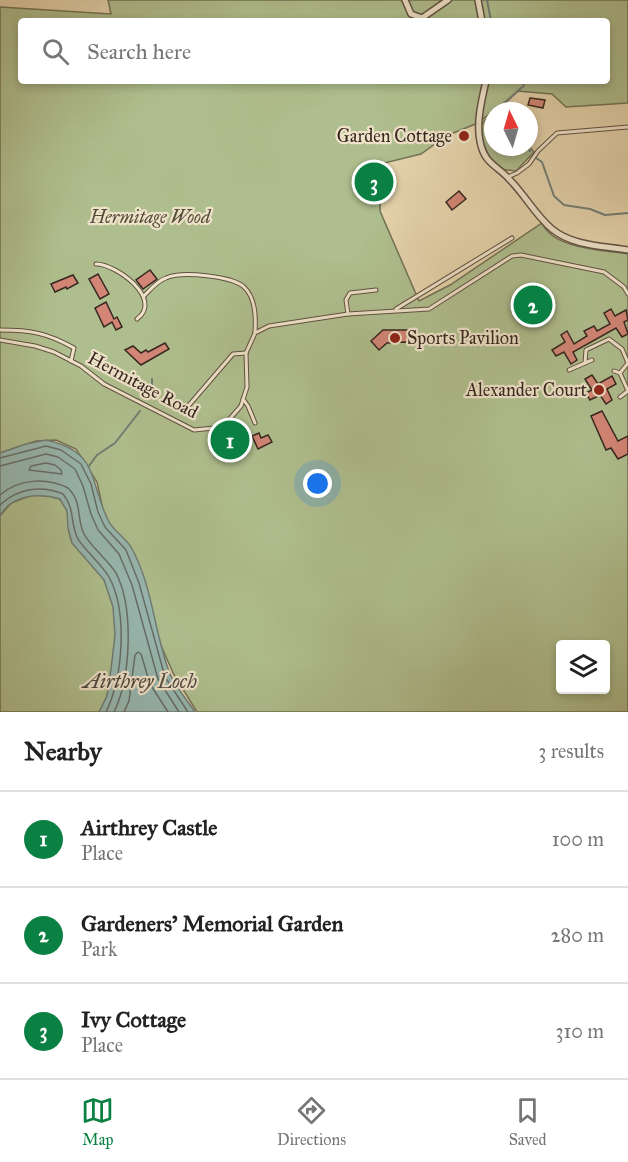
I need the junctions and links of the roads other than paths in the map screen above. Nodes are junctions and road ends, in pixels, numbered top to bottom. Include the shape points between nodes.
1 (405, 0) edge
2 (448, 0) edge
3 (478, 0) edge
4 (481, 18) edge
5 (486, 84) edge
6 (628, 127) edge
7 (508, 177) junction
8 (512, 238) dead end
9 (628, 250) edge
10 (96, 264) dead end
11 (376, 290) dead end
12 (628, 294) edge
13 (144, 296) junction
14 (394, 310) junction
15 (348, 314) junction
16 (137, 319) dead end
17 (0, 330) edge
18 (255, 333) junction
19 (0, 340) edge
20 (628, 345) edge
21 (622, 349) junction
22 (246, 353) junction
23 (592, 360) dead end
24 (71, 361) junction
25 (585, 363) junction
26 (569, 370) dead end
27 (614, 371) dead end
28 (620, 373) junction
29 (620, 397) dead end
30 (243, 399) junction
31 (184, 411) dead end
32 (255, 423) dead end

1 - 2 street via 411,14 422,18
3 - 4 street
5 - 7 street via 479,140 487,158
6 - 7 lane via 557,133 529,164
7 - 9 street via 553,230 575,241
8 - 14 lane
10 - 13 lane via 114,268
11 - 15 lane via 350,293 346,300
12 - 14 lane via 624,286 604,272 521,255 512,256 429,309
13 - 16 lane
13 - 18 lane via 166,278 180,275 232,281 250,294
14 - 15 lane
15 - 18 lane via 271,326
17 - 24 lane via 39,332 58,339 74,348
18 - 22 lane
19 - 24 lane, Hermitage Road via 34,346
20 - 21 lane
21 - 25 lane via 609,339 586,350
21 - 28 lane via 628,363
22 - 30 lane via 247,387
22 - 31 lane via 233,354
23 - 25 lane
24 - 30 lane, Hermitage Road via 104,384 194,430 226,422
25 - 26 lane
27 - 28 lane
28 - 29 lane via 628,391
30 - 32 lane

